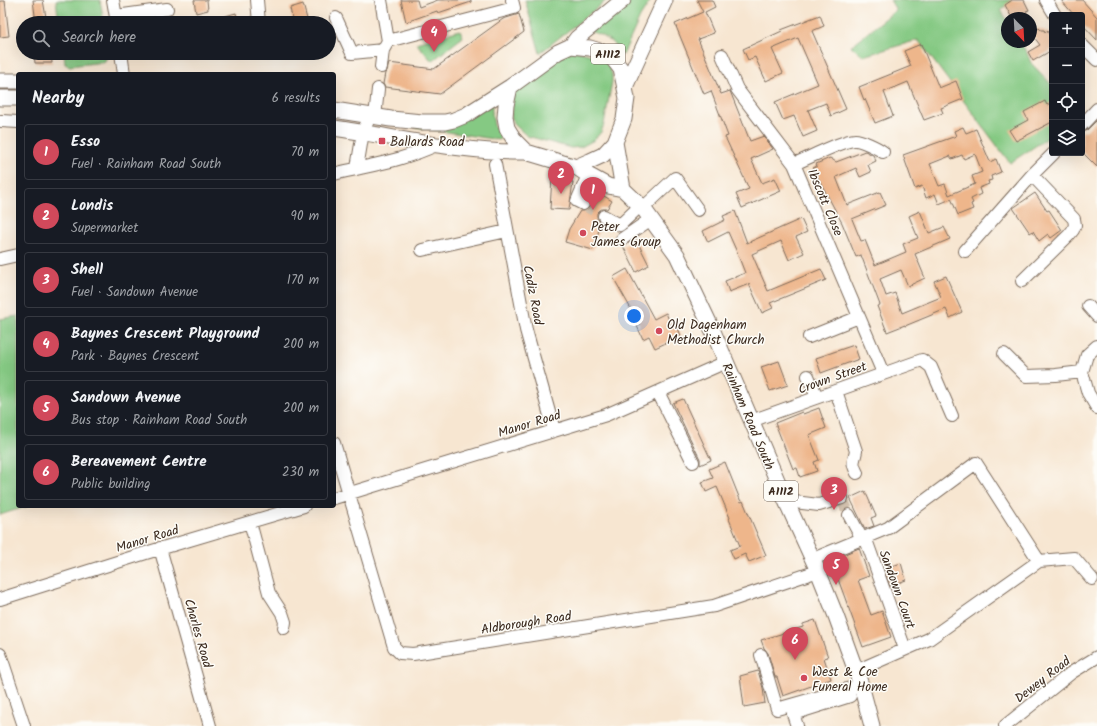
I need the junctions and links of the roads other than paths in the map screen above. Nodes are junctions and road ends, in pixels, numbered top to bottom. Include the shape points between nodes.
1 (113, 0) edge
2 (257, 0) edge
3 (381, 0) edge
4 (512, 0) edge
5 (623, 0) edge
6 (665, 0) edge
7 (1046, 0) edge
8 (167, 9) dead end
9 (1052, 12) edge
10 (115, 16) edge
11 (135, 16) edge
12 (258, 16) edge
13 (336, 18) dead end
14 (386, 45) junction
15 (571, 46) junction
16 (1084, 48) edge
17 (722, 54) dead end
18 (122, 60) edge
19 (1097, 60) edge
20 (381, 67) dead end
21 (124, 72) edge
22 (0, 81) edge
23 (16, 81) edge
24 (510, 87) junction
25 (625, 87) junction
26 (378, 89) dead end
27 (0, 98) edge
28 (16, 98) edge
29 (336, 110) edge
30 (1097, 110) edge
31 (372, 116) junction
32 (1, 121) dead end
33 (16, 122) edge
34 (1085, 122) edge
35 (336, 128) edge
36 (363, 132) junction
37 (615, 142) junction
38 (436, 144) junction
39 (526, 152) junction
40 (883, 152) dead end
41 (1051, 156) edge
42 (496, 164) dead end
43 (794, 164) junction
44 (357, 168) junction
45 (582, 171) junction
46 (336, 173) edge
47 (1032, 175) junction
48 (623, 189) junction
49 (584, 204) tunnel mouth
50 (698, 210) dead end
51 (645, 211) junction
52 (604, 216) tunnel mouth
53 (507, 231) junction
54 (622, 239) dead end
55 (422, 250) dead end
56 (965, 251) dead end
57 (16, 255) edge
58 (0, 259) edge
59 (1022, 281) dead end
60 (1088, 306) dead end
61 (1097, 316) edge
62 (859, 317) junction
63 (809, 337) dead end
64 (1097, 346) edge
65 (1004, 354) dead end
66 (726, 362) junction
67 (1082, 372) junction
68 (883, 373) junction
69 (808, 376) dead end
70 (836, 391) junction
71 (658, 392) junction
72 (817, 398) junction
73 (1097, 408) edge
74 (952, 416) dead end
75 (751, 421) junction
76 (554, 430) junction
77 (336, 450) edge
78 (693, 462) dead end
79 (856, 472) dead end
80 (349, 494) junction
81 (336, 497) edge
82 (842, 498) dead end
83 (786, 501) junction
84 (297, 508) edge
85 (849, 515) tunnel mouth
86 (250, 522) junction
87 (863, 538) junction
88 (160, 548) junction
89 (1039, 561) junction
90 (815, 565) junction
91 (1092, 579) dead end
92 (0, 599) edge
93 (284, 628) dead end
94 (905, 649) junction
95 (0, 654) edge
96 (761, 655) dead end
97 (1097, 657) edge
98 (856, 671) junction
99 (862, 689) junction
100 (24, 726) edge
101 (210, 726) edge
102 (797, 726) edge
103 (872, 726) edge
104 (1005, 726) edge

1 - 10 street
2 - 12 street
3 - 14 street
4 - 14 street via 514,8
5 - 15 main road via 577,38
6 - 25 main road
7 - 9 street
8 - 11 street
13 - 14 street via 352,53
14 - 20 street
15 - 24 main road via 545,60
15 - 25 main road, A1112 via 609,54 621,69
16 - 19 street
17 - 43 street, Ibscott Close via 737,88
18 - 21 street
22 - 23 main road
24 - 31 main road via 466,115 445,122
24 - 39 main road via 505,117 507,128
25 - 37 main road, A1112 via 627,98 624,119
26 - 31 street
27 - 28 main road
29 - 31 main road
30 - 34 street
31 - 36 street
32 - 33 street
35 - 36 main road, A1112
36 - 38 main road, A1112
36 - 44 street
37 - 45 main road, A1112
37 - 48 main road
38 - 39 main road, A1112 via 503,152
38 - 44 street via 404,158
39 - 45 main road, A1112
40 - 43 street via 877,147 855,140 838,144
41 - 47 street
42 - 53 street, Cadiz Road
43 - 62 street, Ibscott Close
44 - 46 street
45 - 48 main road, Rainham Road South / A1112 via 608,186
45 - 49 street via 577,201
47 - 56 street
47 - 59 street via 1068,211 1075,225 1069,235
48 - 51 main road, Rainham Road South / A1112
50 - 51 street via 675,178
51 - 52 street via 620,225
51 - 54 street
51 - 66 main road, Rainham Road South / A1112 via 677,255
53 - 55 street
53 - 76 street, Cadiz Road via 526,330
57 - 58 street
60 - 61 street
62 - 63 street
62 - 68 street, Ibscott Close
64 - 67 street via 1087,355
65 - 67 street via 1026,376
66 - 71 street, Manor Road
66 - 75 main road, Rainham Road South / A1112
67 - 73 street via 1088,393
68 - 70 street, Crown Street
68 - 74 street, Crown Street via 922,360 931,368
69 - 72 street
70 - 72 street, Crown Street
70 - 79 street via 856,451 853,460
71 - 76 street, Manor Road via 606,414
71 - 78 street
72 - 75 street, Crown Street
75 - 83 main road, Rainham Road South / A1112
76 - 80 street, Manor Road
77 - 80 street
80 - 81 street, Manor Road
80 - 90 street, Aldborough Road via 394,647 400,653 413,654 714,606
82 - 83 street via 819,505
83 - 90 main road, Rainham Road South / A1112
84 - 86 street, Manor Road
85 - 87 street, Sandown Court
86 - 88 street, Manor Road
86 - 93 street via 269,594 282,613
87 - 89 street via 888,528 976,464
87 - 90 street
87 - 94 street, Sandown Court
88 - 92 street, Manor Road
88 - 101 street, Charles Road
89 - 91 street via 1074,558
89 - 94 street via 929,639
90 - 98 main road, Rainham Road South / A1112
94 - 98 street
95 - 100 street
96 - 99 street via 777,709
97 - 104 street, Dewey Road via 1071,673
98 - 99 main road, Rainham Road South / A1112
99 - 102 street via 793,714
99 - 103 main road, Rainham Road South / A1112

